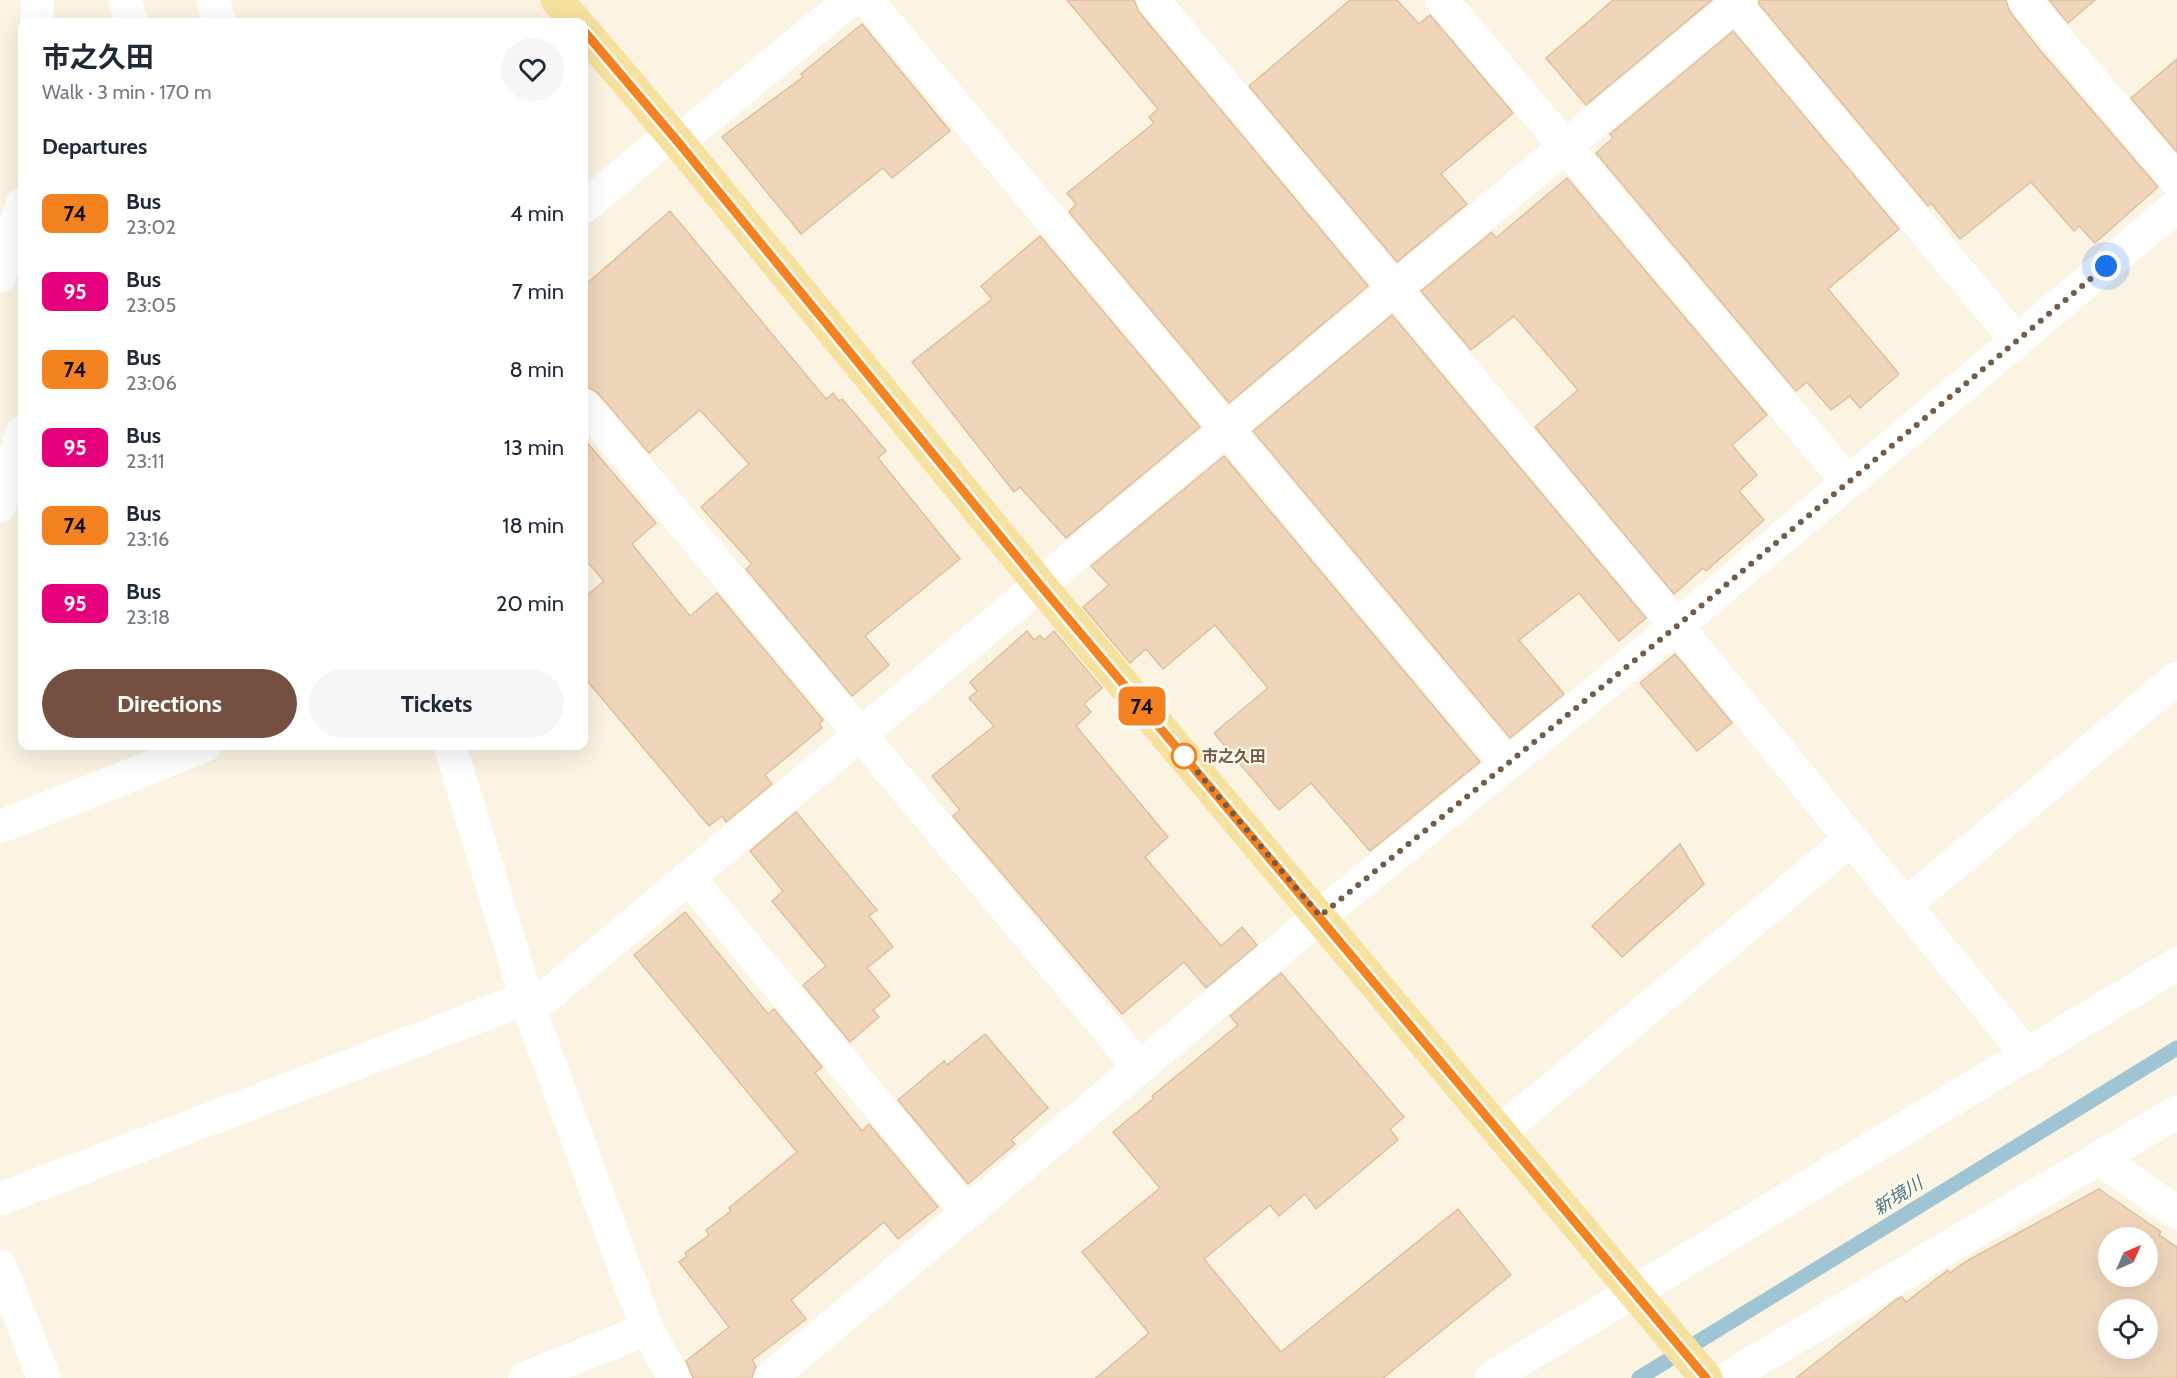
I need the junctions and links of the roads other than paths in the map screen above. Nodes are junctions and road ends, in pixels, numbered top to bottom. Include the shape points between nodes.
1 (37, 0) edge
2 (125, 0) edge
3 (213, 0) edge
4 (557, 0) edge
5 (850, 0) edge
6 (867, 0) edge
7 (1153, 0) edge
8 (1442, 0) edge
9 (2024, 0) edge
10 (1736, 2) edge
11 (37, 18) edge
12 (131, 18) edge
13 (219, 18) edge
14 (573, 18) edge
15 (588, 36) edge
16 (674, 138) junction
17 (1565, 147) junction
18 (2177, 181) edge
19 (588, 204) edge
20 (2177, 206) edge
21 (18, 217) edge
22 (0, 276) edge
23 (1395, 289) junction
24 (2017, 341) junction
25 (588, 410) edge
26 (1227, 429) junction
27 (18, 450) edge
28 (1848, 482) junction
29 (10, 487) edge
30 (1040, 585) junction
31 (1677, 626) junction
32 (2177, 678) edge
33 (861, 735) junction
34 (194, 750) edge
35 (451, 750) edge
36 (1507, 764) junction
37 (0, 826) edge
38 (1851, 839) junction
39 (689, 878) junction
40 (1905, 905) junction
41 (1320, 916) junction
42 (2177, 964) edge
43 (528, 1004) junction
44 (2028, 1056) junction
45 (1140, 1068) junction
46 (2177, 1112) edge
47 (1500, 1132) junction
48 (2100, 1159) junction
49 (0, 1199) edge
50 (967, 1212) junction
51 (2177, 1213) edge
52 (0, 1266) edge
53 (1640, 1298) junction
54 (647, 1329) junction
55 (44, 1378) edge
56 (525, 1378) edge
57 (674, 1378) edge
58 (770, 1378) edge
59 (1491, 1378) edge
60 (1706, 1378) edge
61 (1727, 1378) edge

1 - 11 street
2 - 12 street
3 - 13 street
4 - 14 main road
5 - 16 street
6 - 26 street
7 - 23 street
8 - 17 street
9 - 18 street
10 - 17 street
10 - 24 street
15 - 16 main road
16 - 19 street
16 - 30 main road
17 - 23 street
17 - 28 street
20 - 24 street
21 - 22 street
23 - 26 street
23 - 31 street
24 - 28 street
25 - 33 street
26 - 30 street
26 - 36 street
27 - 29 street
28 - 31 street
30 - 33 street
30 - 41 main road
31 - 36 street
31 - 38 street
32 - 40 street
33 - 39 street
33 - 45 street
34 - 37 street
35 - 43 street
36 - 41 street
38 - 40 street
38 - 47 street
39 - 43 street
39 - 50 street
40 - 44 street
41 - 45 street
41 - 47 main road
42 - 44 street
43 - 49 street
43 - 54 street
44 - 53 street
45 - 50 street
46 - 48 street
47 - 53 main road
48 - 51 street
48 - 61 street
50 - 58 street
52 - 55 street
53 - 59 street
53 - 60 main road
54 - 56 street
54 - 57 street

